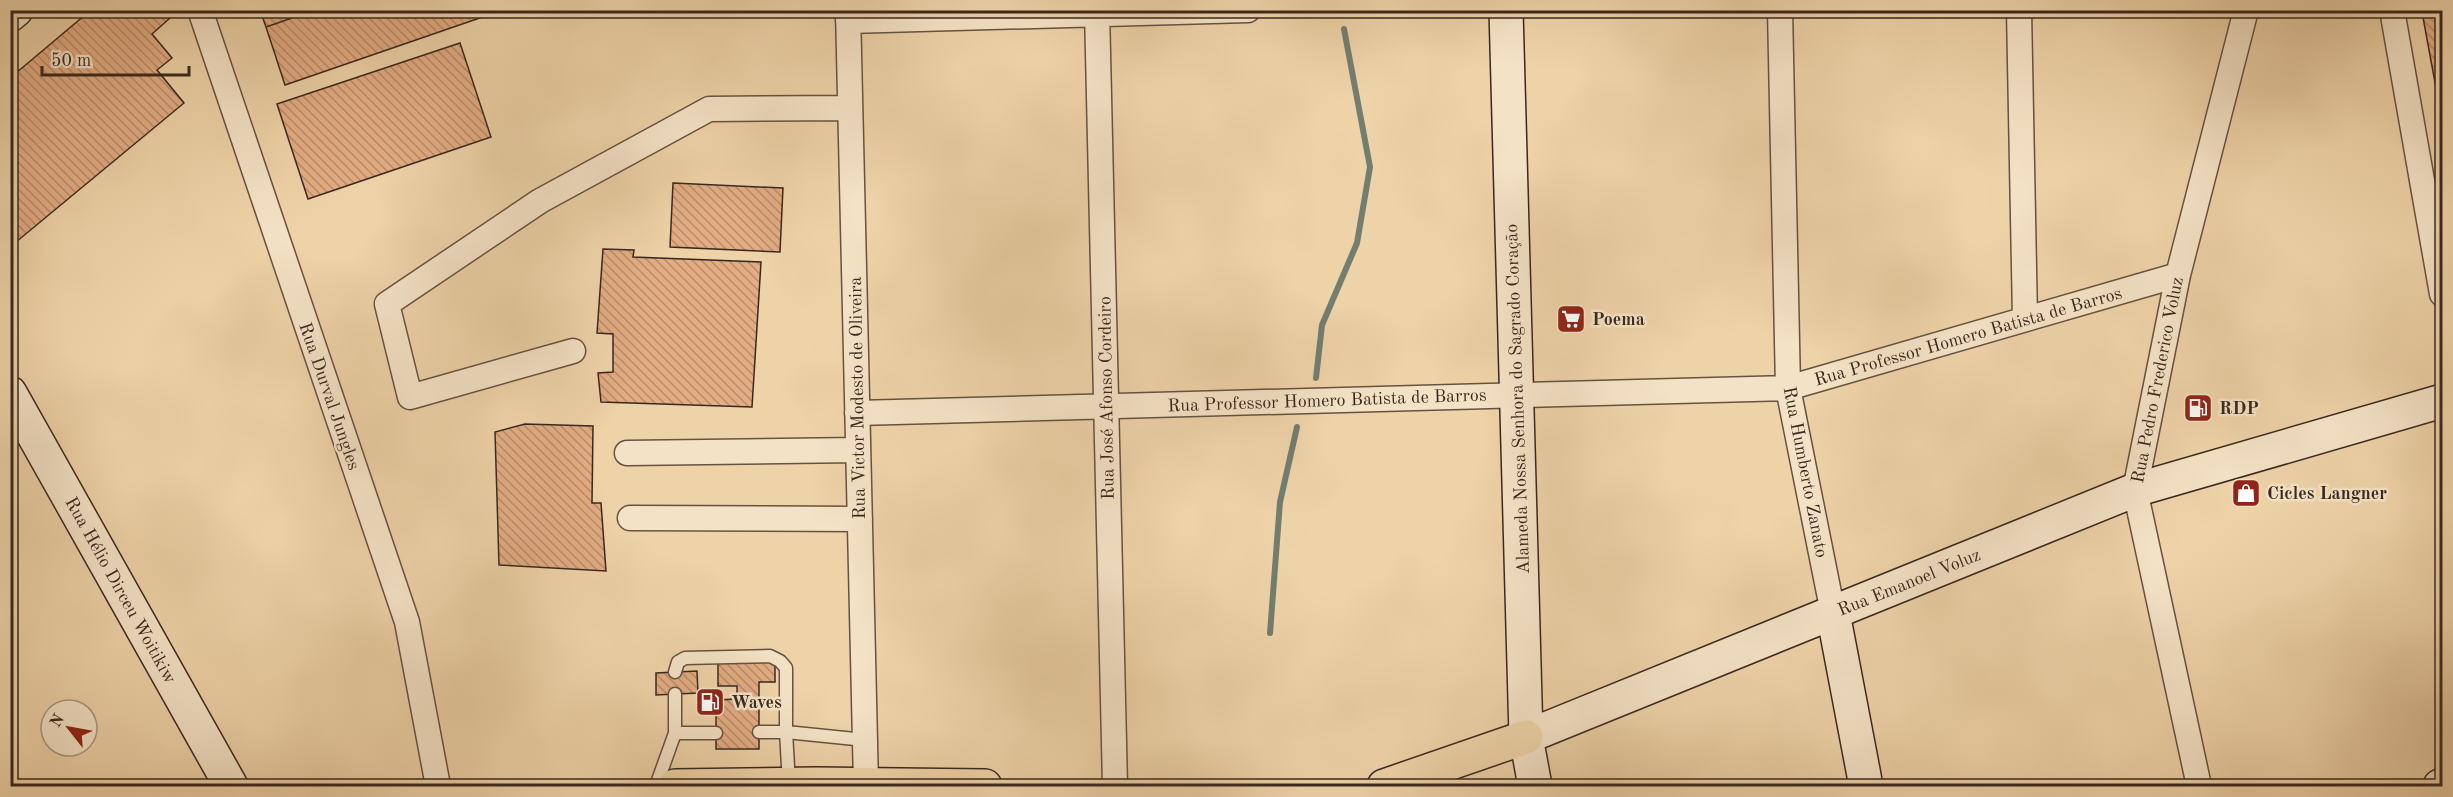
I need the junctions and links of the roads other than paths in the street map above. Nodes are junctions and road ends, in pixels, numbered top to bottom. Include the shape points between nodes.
1 (16, 10) edge
2 (200, 10) edge
3 (1248, 10) edge
4 (1506, 10) edge
5 (1780, 10) edge
6 (2019, 10) edge
7 (2246, 10) edge
8 (2392, 10) edge
9 (1097, 12) edge
10 (10, 15) edge
11 (848, 16) edge
12 (850, 108) junction
13 (2178, 275) junction
14 (2442, 294) edge
15 (2025, 319) junction
16 (573, 351) dead end
17 (1788, 388) junction
18 (10, 393) edge
19 (1516, 395) junction
20 (2442, 400) edge
21 (1106, 406) junction
22 (857, 413) junction
23 (858, 450) junction
24 (627, 453) dead end
25 (2135, 490) junction
26 (630, 518) dead end
27 (860, 519) junction
28 (1833, 613) junction
29 (675, 672) dead end
30 (675, 694) dead end
31 (759, 732) dead end
32 (786, 732) junction
33 (675, 733) junction
34 (716, 733) dead end
35 (1526, 737) junction
36 (865, 740) junction
37 (810, 785) edge
38 (866, 785) junction
39 (231, 786) edge
40 (438, 786) edge
41 (656, 786) edge
42 (675, 786) edge
43 (984, 786) edge
44 (1115, 786) edge
45 (1384, 786) edge
46 (1535, 786) edge
47 (1866, 786) edge
48 (2199, 786) edge

1 - 10 main road
2 - 40 street, Rua Durval Jungles via 407,622
3 - 9 street
4 - 19 main road, Alameda Nossa Senhora do Sagrado Coração
5 - 17 street, Rua Humberto Zanato
6 - 15 street
7 - 13 street, Rua Pedro Frederico Voluz
8 - 14 street
9 - 11 street
9 - 21 street, Rua José Afonso Cordeiro
11 - 12 street, Rua Victor Modesto de Oliveira
12 - 16 street via 709,109 540,201 387,304 410,397
12 - 22 street, Rua Victor Modesto de Oliveira
13 - 15 street, Rua Professor Homero Batista de Barros
13 - 25 street, Rua Pedro Frederico Voluz
15 - 17 street, Rua Professor Homero Batista de Barros
17 - 19 street, Rua Professor Homero Batista de Barros
17 - 28 street, Rua Humberto Zanato
18 - 39 main road, Rua Hélio Dirceu Woitikiw
19 - 21 street, Rua Professor Homero Batista de Barros
19 - 35 main road, Alameda Nossa Senhora do Sagrado Coração
20 - 25 main road, Rua Emanoel Voluz
21 - 22 street, Rua Professor Homero Batista de Barros
21 - 44 street, Rua José Afonso Cordeiro
22 - 23 street, Rua Victor Modesto de Oliveira
23 - 24 street
23 - 27 street, Rua Victor Modesto de Oliveira
25 - 28 main road, Rua Emanoel Voluz
25 - 48 street, Rua Pedro Frederico Voluz
26 - 27 street
27 - 36 street, Rua Victor Modesto de Oliveira
28 - 35 main road, Rua Emanoel Voluz
28 - 47 main road, Rua Humberto Zanato
29 - 32 lane via 678,662 686,658 770,657 780,661 786,668
30 - 33 lane
31 - 32 lane
32 - 36 lane
32 - 37 lane
33 - 34 lane
33 - 41 lane
35 - 45 main road, Rua Emanoel Voluz
35 - 46 main road, Alameda Nossa Senhora do Sagrado Coração
36 - 38 street, Rua Victor Modesto de Oliveira
37 - 38 main road
37 - 42 main road
38 - 43 main road

